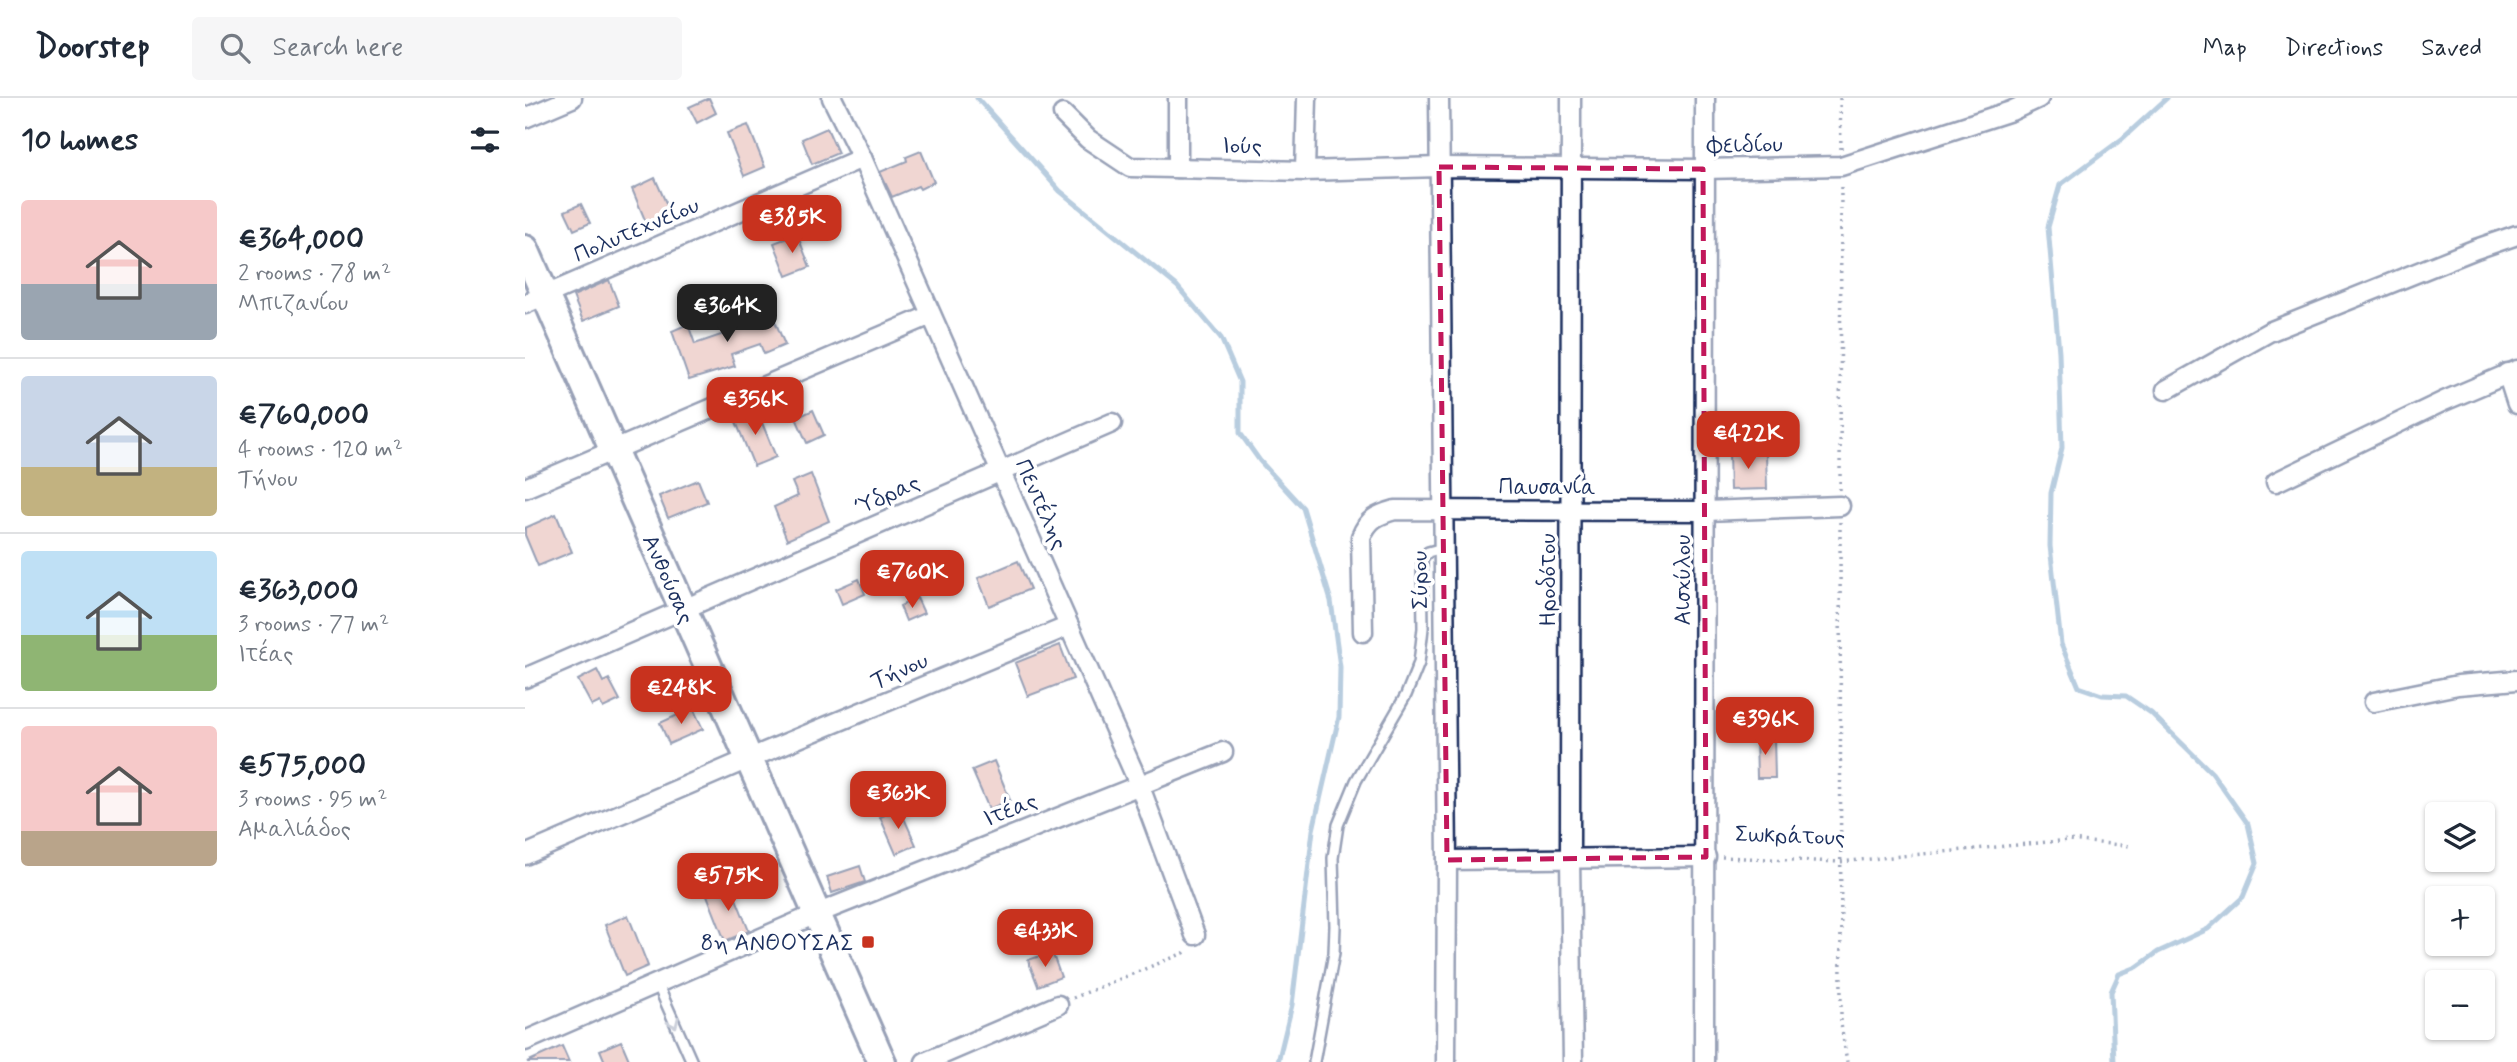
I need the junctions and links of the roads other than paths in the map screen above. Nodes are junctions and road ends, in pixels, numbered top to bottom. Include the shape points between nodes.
1 (572, 98) edge
2 (832, 98) edge
3 (1178, 98) edge
4 (1307, 98) edge
5 (1439, 98) edge
6 (1571, 98) edge
7 (1705, 98) edge
8 (2039, 98) edge
9 (1063, 114) dead end
10 (525, 118) edge
11 (862, 158) junction
12 (1569, 166) junction
13 (1439, 167) junction
14 (1178, 168) junction
15 (1703, 169) junction
16 (1305, 171) junction
17 (2517, 235) edge
18 (525, 249) edge
19 (535, 300) edge
20 (931, 315) junction
21 (2512, 372) edge
22 (2166, 390) dead end
23 (2517, 404) edge
24 (1112, 423) dead end
25 (613, 450) junction
26 (1001, 471) junction
27 (2276, 482) dead end
28 (525, 488) edge
29 (1840, 506) road end
30 (1572, 509) junction
31 (1443, 511) junction
32 (1706, 511) junction
33 (1443, 548) junction
34 (683, 610) junction
35 (1069, 626) junction
36 (1363, 632) dead end
37 (525, 678) edge
38 (2517, 680) edge
39 (2374, 702) dead end
40 (1223, 752) dead end
41 (748, 759) junction
42 (1139, 784) junction
43 (525, 855) edge
44 (1706, 857) junction
45 (1570, 859) junction
46 (1447, 860) junction
47 (816, 914) junction
48 (1195, 935) road end
49 (657, 983) junction
50 (1058, 1005) road end
51 (525, 1041) edge
52 (692, 1062) edge
53 (882, 1062) edge
54 (925, 1062) edge
55 (1314, 1062) edge
56 (1446, 1062) edge
57 (1573, 1062) edge
58 (1705, 1062) edge

1 - 10 street
2 - 11 street, Πεντέλης
3 - 14 street
4 - 16 street
5 - 13 street, Σύρου
6 - 12 street, Ηροδότου
7 - 15 street, Αισχύλου
8 - 15 street, Φειδίου via 1841,166
9 - 14 street, Ιούς via 1088,139 1130,167
11 - 19 street, Πολυτεχνείου
11 - 20 street, Πεντέλης
12 - 13 street, Φειδίου
12 - 15 street, Φειδίου
12 - 30 street, Ηροδότου
13 - 16 street, Ιούς
13 - 31 street, Σύρου
14 - 16 street, Ιούς
15 - 32 street, Αισχύλου
17 - 22 street via 2269,332
18 - 19 street, Ανθούσας
19 - 25 street, Ανθούσας
20 - 25 street
20 - 26 street, Πεντέλης
21 - 23 street
21 - 27 street
24 - 26 street, Ύδρας
25 - 28 street
25 - 34 street, Ανθούσας
26 - 34 street, Ύδρας
26 - 35 street, Πεντέλης
29 - 32 street, Παυσανία
30 - 31 street, Παυσανία
30 - 32 street, Παυσανία
30 - 45 street, Ηροδότου
31 - 33 street, Σύρου
31 - 36 street, Παυσανία via 1395,510 1378,514 1367,523 1361,537
32 - 44 street, Αισχύλου
33 - 46 street, Σύρου
33 - 55 lane via 1427,552 1422,560 1422,646 1414,679 1356,781 1338,825 1333,858 1334,954
34 - 37 street, Ύδρας
34 - 41 street, Ανθούσας
35 - 41 street, Τήνου
35 - 42 street, Πεντέλης
38 - 39 street via 2458,685
40 - 42 street, Ιτέας
41 - 43 street, Τήνου
41 - 47 street, Ανθούσας
42 - 47 street, Ιτέας
42 - 48 street, Πεντέλης
44 - 45 street, Σωκράτους
44 - 58 street, Αισχύλου
45 - 46 street, Σωκράτους
45 - 57 street, Ηροδότου
46 - 56 street, Σύρου
47 - 49 street, Ιτέας
47 - 53 street, Ανθούσας
49 - 51 street, Ιτέας
49 -> 52 lane
50 - 54 street

